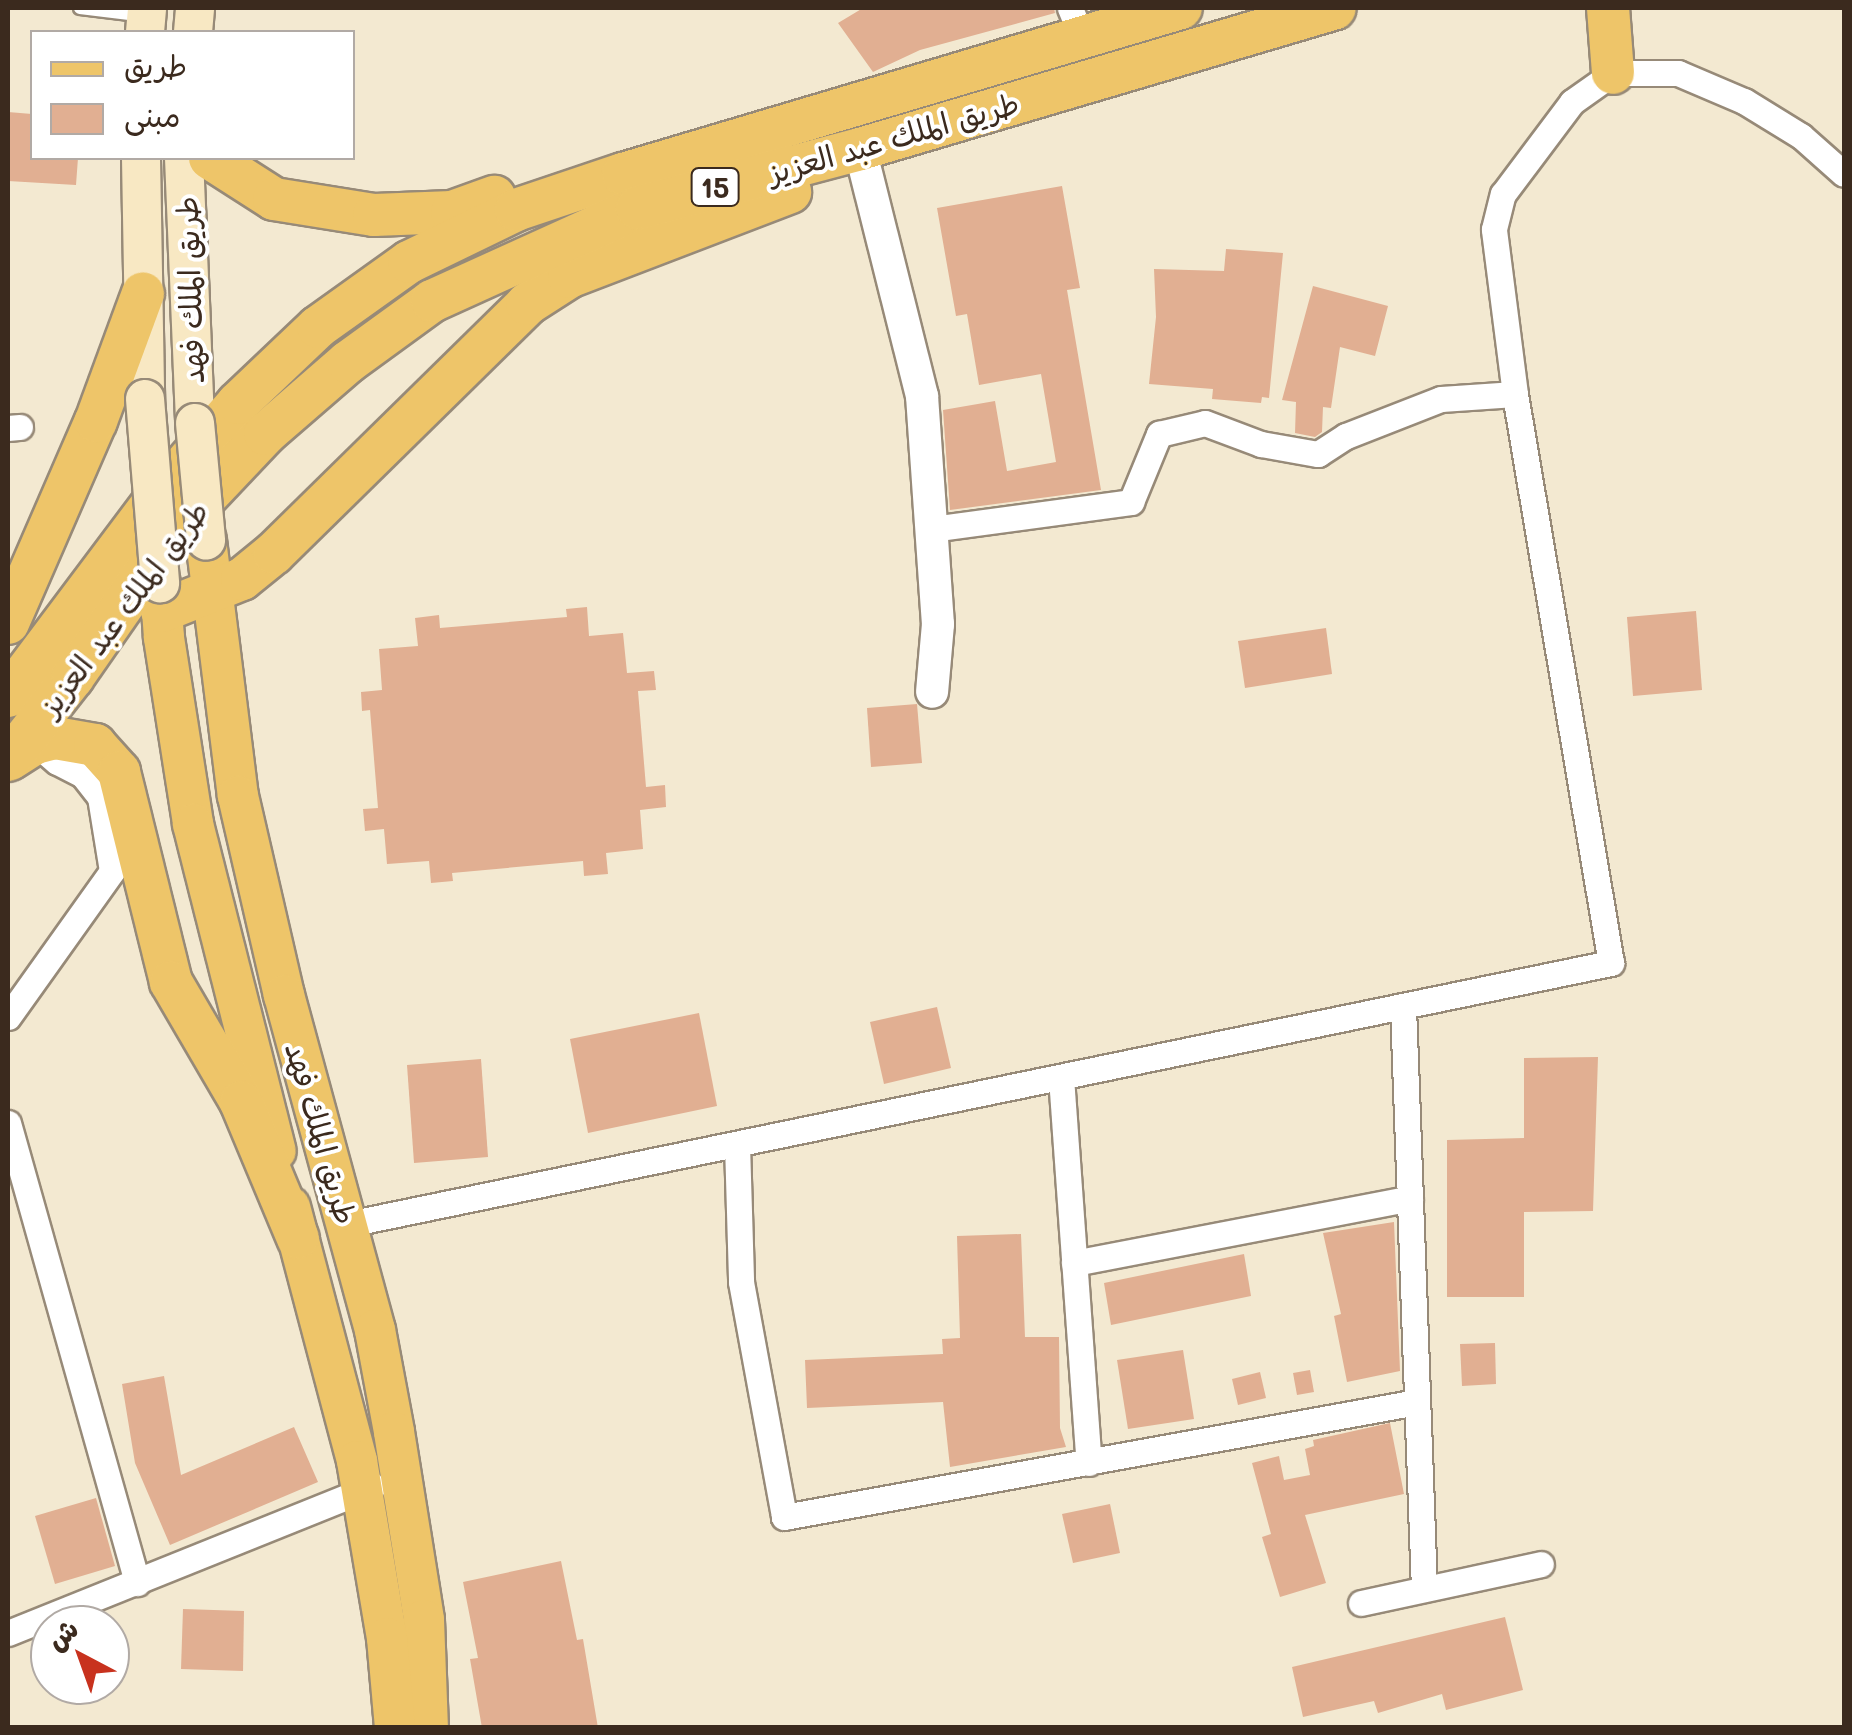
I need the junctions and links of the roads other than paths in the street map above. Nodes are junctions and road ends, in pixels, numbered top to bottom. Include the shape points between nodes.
1 (80, 8) edge
2 (1181, 8) edge
3 (1334, 8) edge
4 (1608, 8) edge
5 (146, 19) edge
6 (1076, 22) edge
7 (1613, 73) junction
8 (804, 120) junction
9 (860, 149) junction
10 (142, 160) edge
11 (184, 160) edge
12 (213, 160) edge
13 (1844, 174) edge
14 (142, 293) junction
15 (1515, 394) junction
16 (932, 529) junction
17 (206, 540) joint
18 (211, 594) junction
19 (161, 597) junction
20 (8, 623) edge
21 (932, 692) dead end
22 (8, 696) edge
23 (17, 754) edge
24 (1402, 1006) junction
25 (8, 1017) edge
26 (1061, 1077) junction
27 (8, 1124) edge
28 (737, 1144) junction
29 (1410, 1198) junction
30 (348, 1224) junction
31 (298, 1238) junction
32 (1074, 1262) junction
33 (1417, 1402) junction
34 (1089, 1463) junction
35 (381, 1484) junction
36 (1541, 1564) dead end
37 (136, 1583) junction
38 (1424, 1589) junction
39 (1361, 1603) dead end
40 (8, 1633) edge
41 (395, 1728) edge
42 (428, 1728) edge

1 - 5 lane
2 - 6 highway, طريق الملك عبد العزيز / 15
3 - 9 highway, طريق الملك عبد العزيز / 15
4 - 7 highway
6 - 8 highway, طريق الملك عبد العزيز / 15
7 - 13 street via 1678,73 1744,101 1801,136
7 - 15 street via 1572,102 1503,194 1494,229
8 - 12 highway via 538,180 452,212 374,216 274,199
8 - 22 highway, طريق الملك عبد العزيز / 15 via 516,210 409,262 318,327 238,403 162,491
9 - 16 street via 922,396
9 - 18 highway via 809,185 569,277 527,304 274,553 242,580
9 - 23 highway, طريق الملك عبد العزيز / 15 via 638,208 432,301 265,434 178,526
10 - 14 main road, طريق الملك فهد
11 - 17 main road, طريق الملك فهد, bridge via 194,423
14 - 19 main road, طريق الملك فهد, bridge
14 - 20 highway via 96,422
15 - 16 street via 1440,399 1318,454 1261,444 1205,423 1159,434 1131,502
15 - 24 street via 1612,963
16 - 21 street via 938,624
17 - 18 main road, طريق الملك فهد
18 - 19 highway
18 - 30 main road, طريق الملك فهد via 238,796
19 - 31 main road, طريق الملك فهد via 193,824
23 - 25 street via 83,774 100,798 112,871
23 - 31 highway via 55,738 95,746 119,772 171,982 241,1102
24 - 26 street
24 - 29 street
26 - 28 street
26 - 32 street
27 - 37 street
28 - 30 street
28 - 34 street via 741,1282 784,1517
29 - 32 street
29 - 33 street
30 - 35 main road, طريق الملك فهد via 374,1330
31 - 35 main road, طريق الملك فهد via 342,1395
32 - 34 street
33 - 34 street
33 - 38 street
35 - 37 street
35 - 41 main road, طريق الملك فهد
35 - 42 main road, طريق الملك فهد via 424,1620
36 - 38 street
37 - 40 street
38 - 39 street

